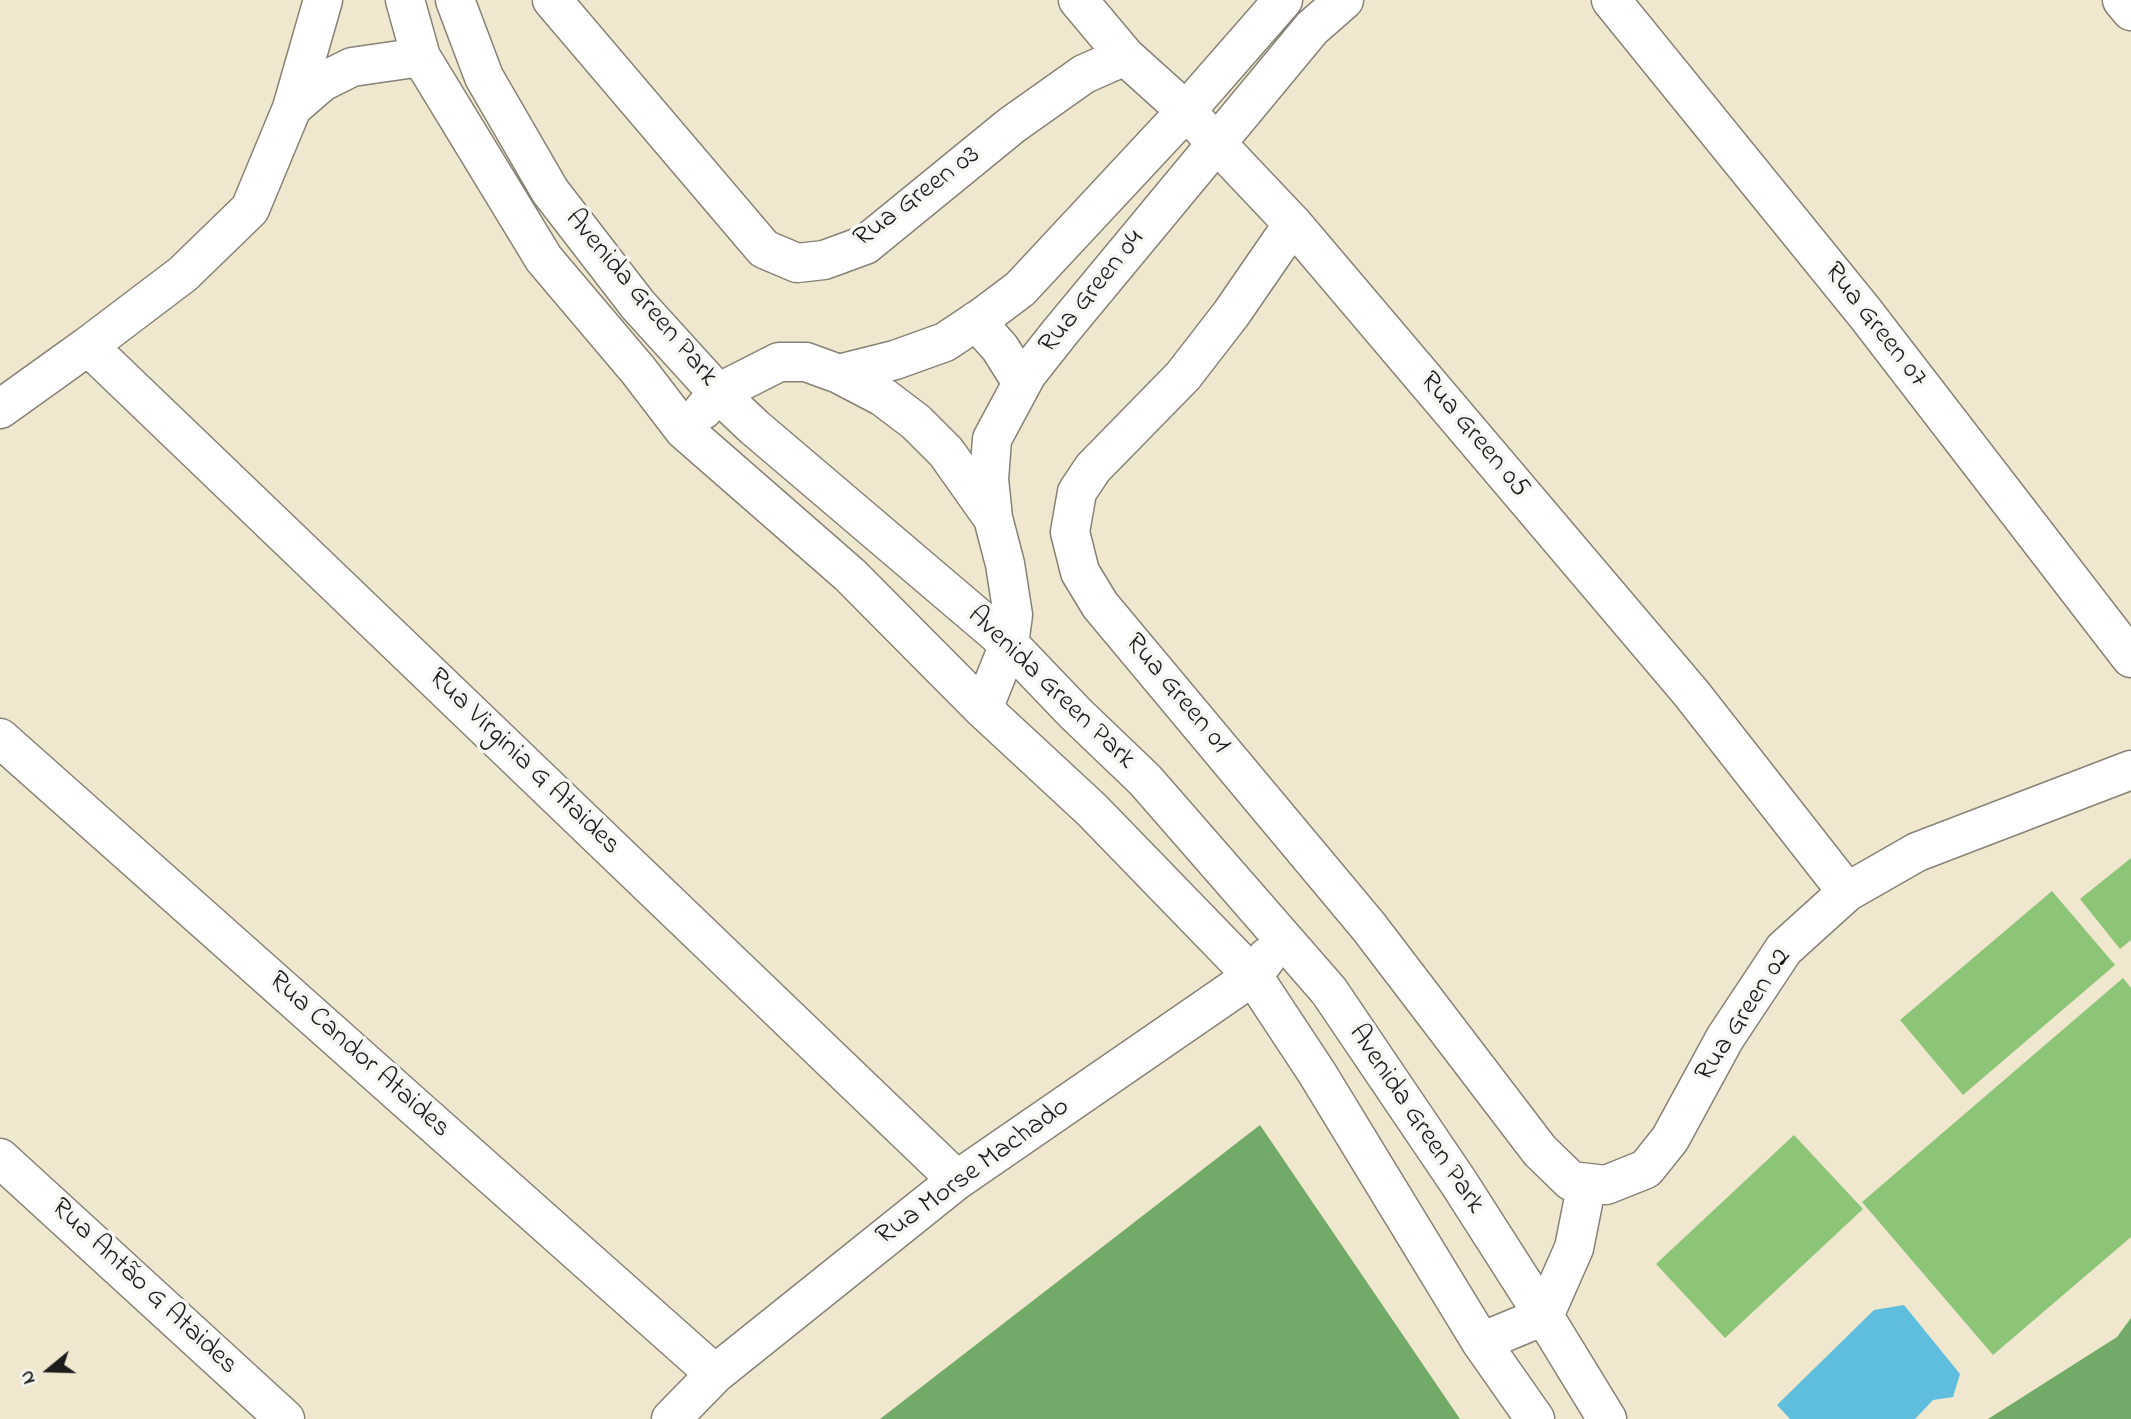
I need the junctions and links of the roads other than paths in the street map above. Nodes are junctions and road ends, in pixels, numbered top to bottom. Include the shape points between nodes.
1 (323, 0) edge
2 (405, 0) edge
3 (455, 0) edge
4 (552, 0) edge
5 (1077, 0) edge
6 (1283, 0) edge
7 (1344, 0) edge
8 (1611, 0) edge
9 (2122, 0) edge
10 (2131, 11) edge
11 (1125, 56) junction
12 (421, 57) junction
13 (294, 102) junction
14 (1186, 111) junction
15 (1217, 143) junction
16 (1293, 224) junction
17 (976, 321) junction
18 (88, 346) junction
19 (839, 374) junction
20 (1022, 383) junction
21 (718, 393) junction
22 (0, 409) edge
23 (684, 430) junction
24 (993, 519) junction
25 (1009, 644) junction
26 (2131, 657) edge
27 (983, 709) junction
28 (0, 738) edge
29 (2131, 771) edge
30 (1847, 892) junction
31 (1282, 935) junction
32 (1253, 976) junction
33 (0, 1158) edge
34 (957, 1180) junction
35 (1587, 1183) junction
36 (1545, 1316) junction
37 (1481, 1342) junction
38 (715, 1374) junction
39 (285, 1419) edge
40 (671, 1419) edge
41 (1535, 1419) edge
42 (1607, 1419) edge

1 - 13 street
2 - 12 street, Avenida Green Park
3 - 21 street, Avenida Green Park via 484,77 550,191 638,304
4 - 11 street, Rua Green 03 via 764,249 797,263 824,260 865,245 1012,125 1084,74
5 - 11 street, Rua Green 05
6 - 14 street, Rua Green 04
7 - 15 street, Rua Green 04 via 1312,29
8 - 26 street, Rua Green 07 via 1865,313
9 - 10 street
11 - 14 street, Rua Green 05
12 - 13 street via 352,66
12 - 23 street, Avenida Green Park via 544,259
13 - 18 street via 250,209 183,274
14 - 15 street, Rua Green 05
14 - 17 street, Rua Green 04 via 1020,289
15 - 16 street, Rua Green 05
15 - 20 street, Rua Green 04
16 - 30 street, Rua Green 05 via 1691,693
16 - 35 street, Rua Green 01 via 1183,376 1093,468 1077,492 1070,532 1080,572 1100,605 1369,927 1540,1151 1572,1181
17 - 19 street, Rua Green 04 via 945,342
17 - 20 street
18 - 22 street
18 - 34 street, Rua Virginia G Ataides
19 - 21 street via 806,362 779,362
19 - 24 street via 883,397 916,422 946,452
20 - 24 street, Rua Green 04 via 992,439
21 - 23 street
21 - 25 street, Avenida Green Park
23 - 27 street, Avenida Green Park via 850,575
24 - 25 street, Rua Green 04 via 1013,615
25 - 27 street, Rua Green 04
25 - 31 street, Avenida Green Park via 1144,780
27 - 32 street, Avenida Green Park via 1092,810
28 - 38 street, Rua Candor Ataides
29 - 30 street, Rua Green 02 via 1917,852
30 - 35 street, Rua Green 02 via 1784,949 1724,1038 1670,1139 1646,1169 1606,1185
31 - 32 street, Rua Morse Machado
31 - 36 street, Avenida Green Park via 1329,991
32 - 34 street, Rua Morse Machado
32 - 37 street, Avenida Green Park
33 - 39 street, Rua Antão G Ataides
34 - 38 street, Rua Morse Machado
35 - 36 street via 1574,1248
36 - 37 street
36 - 42 street, Avenida Green Park
37 - 41 street, Avenida Green Park
38 - 40 street, Rua Morse Machado

